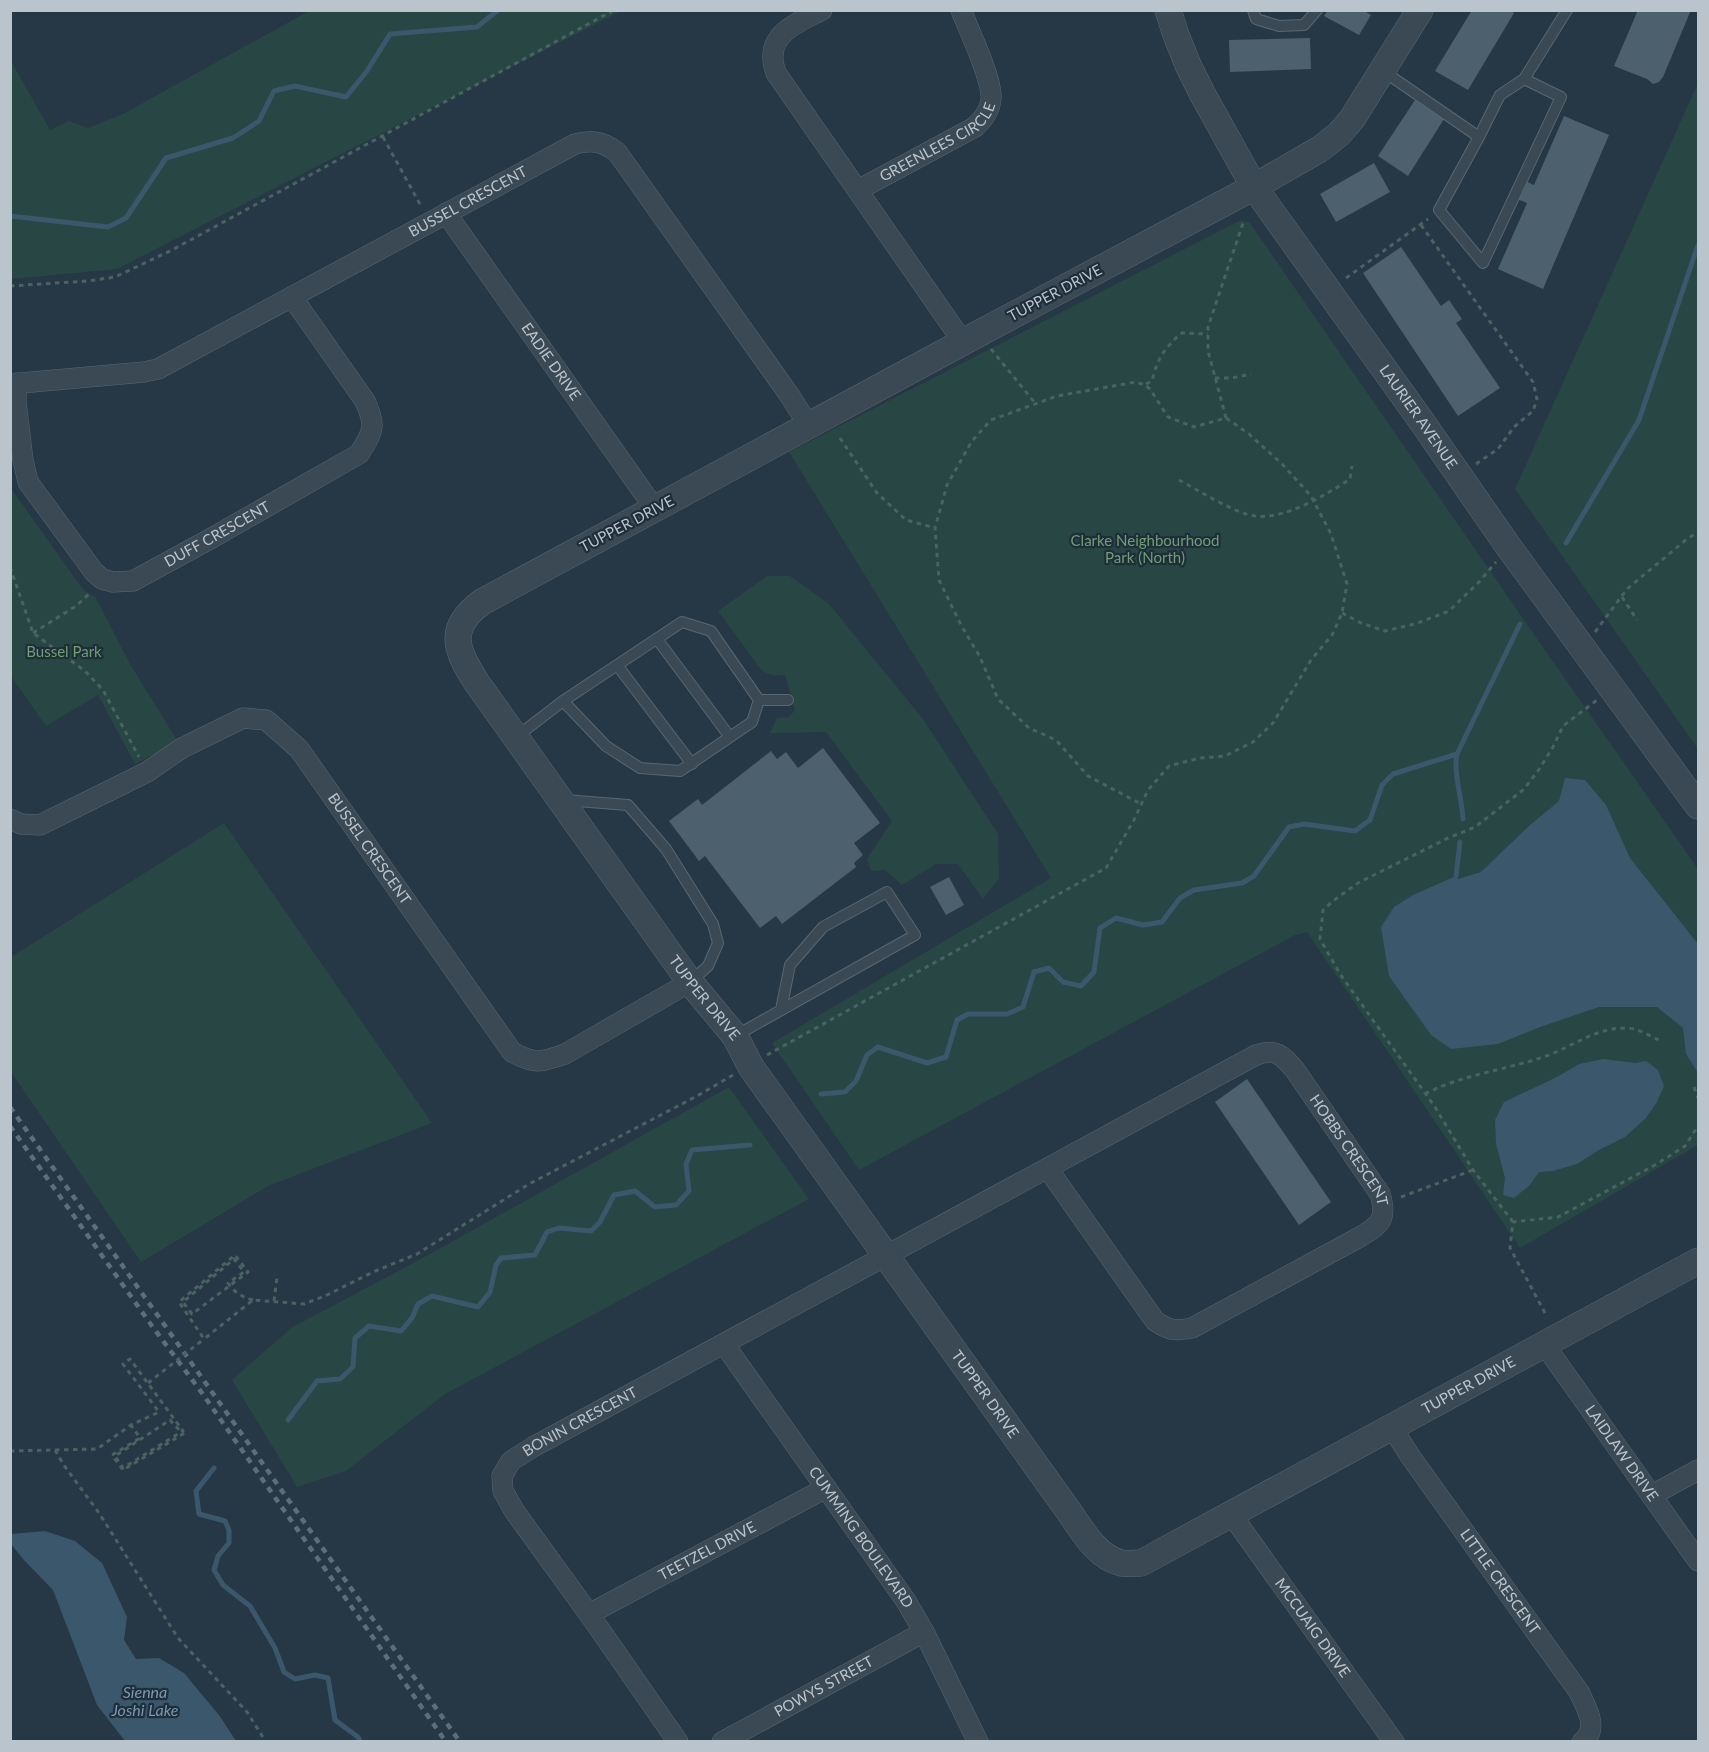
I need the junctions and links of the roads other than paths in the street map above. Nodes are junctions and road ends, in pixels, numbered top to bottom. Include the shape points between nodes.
1 (822, 10) edge
2 (961, 10) edge
3 (1168, 10) edge
4 (1253, 10) edge
5 (1317, 10) edge
6 (1420, 10) edge
7 (1567, 10) edge
8 (1383, 70) junction
9 (1524, 79) junction
10 (1479, 136) junction
11 (1254, 187) junction
12 (858, 190) junction
13 (446, 213) junction
14 (292, 297) junction
15 (971, 338) junction
16 (13, 383) edge
17 (809, 426) junction
18 (655, 509) junction
19 (657, 639) junction
20 (617, 666) junction
21 (759, 700) junction
22 (788, 700) dead end
23 (563, 701) junction
24 (730, 737) junction
25 (516, 738) junction
26 (692, 764) junction
27 (560, 800) junction
28 (1698, 806) edge
29 (10, 819) edge
30 (690, 982) junction
31 (781, 1010) junction
32 (735, 1036) junction
33 (1048, 1168) junction
34 (885, 1255) junction
35 (1698, 1261) edge
36 (724, 1344) junction
37 (1544, 1344) junction
38 (1391, 1426) junction
39 (1698, 1470) edge
40 (826, 1488) junction
41 (1652, 1495) junction
42 (1231, 1514) junction
43 (1698, 1560) edge
44 (589, 1614) junction
45 (924, 1632) junction
46 (678, 1742) edge
47 (722, 1742) edge
48 (978, 1742) edge
49 (1394, 1742) edge
50 (1582, 1742) edge

1 - 12 street, GREENLEES CIRCLE via 787,29 779,38 773,58 776,74
2 - 12 street, GREENLEES CIRCLE via 990,85 991,99 983,119 975,127
3 - 11 street, LAURIER AVENUE via 1193,75
4 - 5 lane via 1256,20 1279,27 1304,25
6 - 8 street, TUPPER DRIVE
7 - 9 lane
8 - 10 lane
8 - 11 street, TUPPER DRIVE via 1339,134
9 - 10 lane via 1500,95
9 - 10 lane via 1560,97 1483,263 1439,210
11 - 15 street, TUPPER DRIVE
11 - 28 street, LAURIER AVENUE
12 - 15 street, GREENLEES CIRCLE
13 - 14 street, BUSSEL CRESCENT
13 - 17 street, BUSSEL CRESCENT via 575,144 588,140 605,144 617,152
13 - 18 street, EADIE DRIVE
14 - 16 street, BUSSEL CRESCENT via 158,369
14 - 16 street, DUFF CRESCENT via 365,401 373,419 370,437 359,454 133,580 113,582 94,572 28,482
15 - 17 street, TUPPER DRIVE
17 - 18 street, TUPPER DRIVE
18 - 25 street, TUPPER DRIVE via 482,602 462,621 459,650 465,664
19 - 20 lane
19 - 21 lane via 682,622 711,631
19 - 24 lane
20 - 23 lane
20 - 26 lane
21 - 22 lane
21 - 24 lane via 752,722
23 - 25 lane
23 - 26 lane via 606,746 640,768 680,771
24 - 26 lane
25 - 27 street, TUPPER DRIVE
27 - 30 street, TUPPER DRIVE
27 - 30 lane via 628,806 666,849 713,924 718,943 708,966
29 - 30 street, BUSSEL CRESCENT via 40,825 147,772 182,748 243,718 266,720 299,749 512,1052 526,1060 543,1062 565,1054
30 - 32 street, TUPPER DRIVE
31 - 31 lane via 915,935 887,892 823,927 790,965
31 - 32 lane
32 - 34 street, TUPPER DRIVE via 751,1066
33 - 33 street, HOBBS CRESCENT via 1155,1321 1167,1329 1192,1328 1377,1227 1383,1216 1380,1194 1295,1070 1283,1056 1268,1050
33 - 34 street, HOBBS CRESCENT
34 - 36 street, BONIN CRESCENT
34 - 42 street, TUPPER DRIVE via 1093,1545 1106,1556 1122,1563 1141,1563
35 - 37 street, TUPPER DRIVE
36 - 40 street, CUMMING BOULEVARD
36 - 44 street, BONIN CRESCENT via 533,1447 512,1461 502,1476 503,1491 515,1512
37 - 38 street, TUPPER DRIVE
37 - 41 street, LAIDLAW DRIVE
38 - 42 street, TUPPER DRIVE
38 - 50 street, LITTLE CRESCENT via 1580,1692 1591,1725
39 - 41 street
40 - 44 street, TEETZEL DRIVE
40 - 45 street, CUMMING BOULEVARD
41 - 43 street, LAIDLAW DRIVE
42 - 49 street, MCCUAIG DRIVE
44 - 46 street, BONIN CRESCENT
45 - 47 street, POWYS STREET
45 - 48 street, CUMMING BOULEVARD

